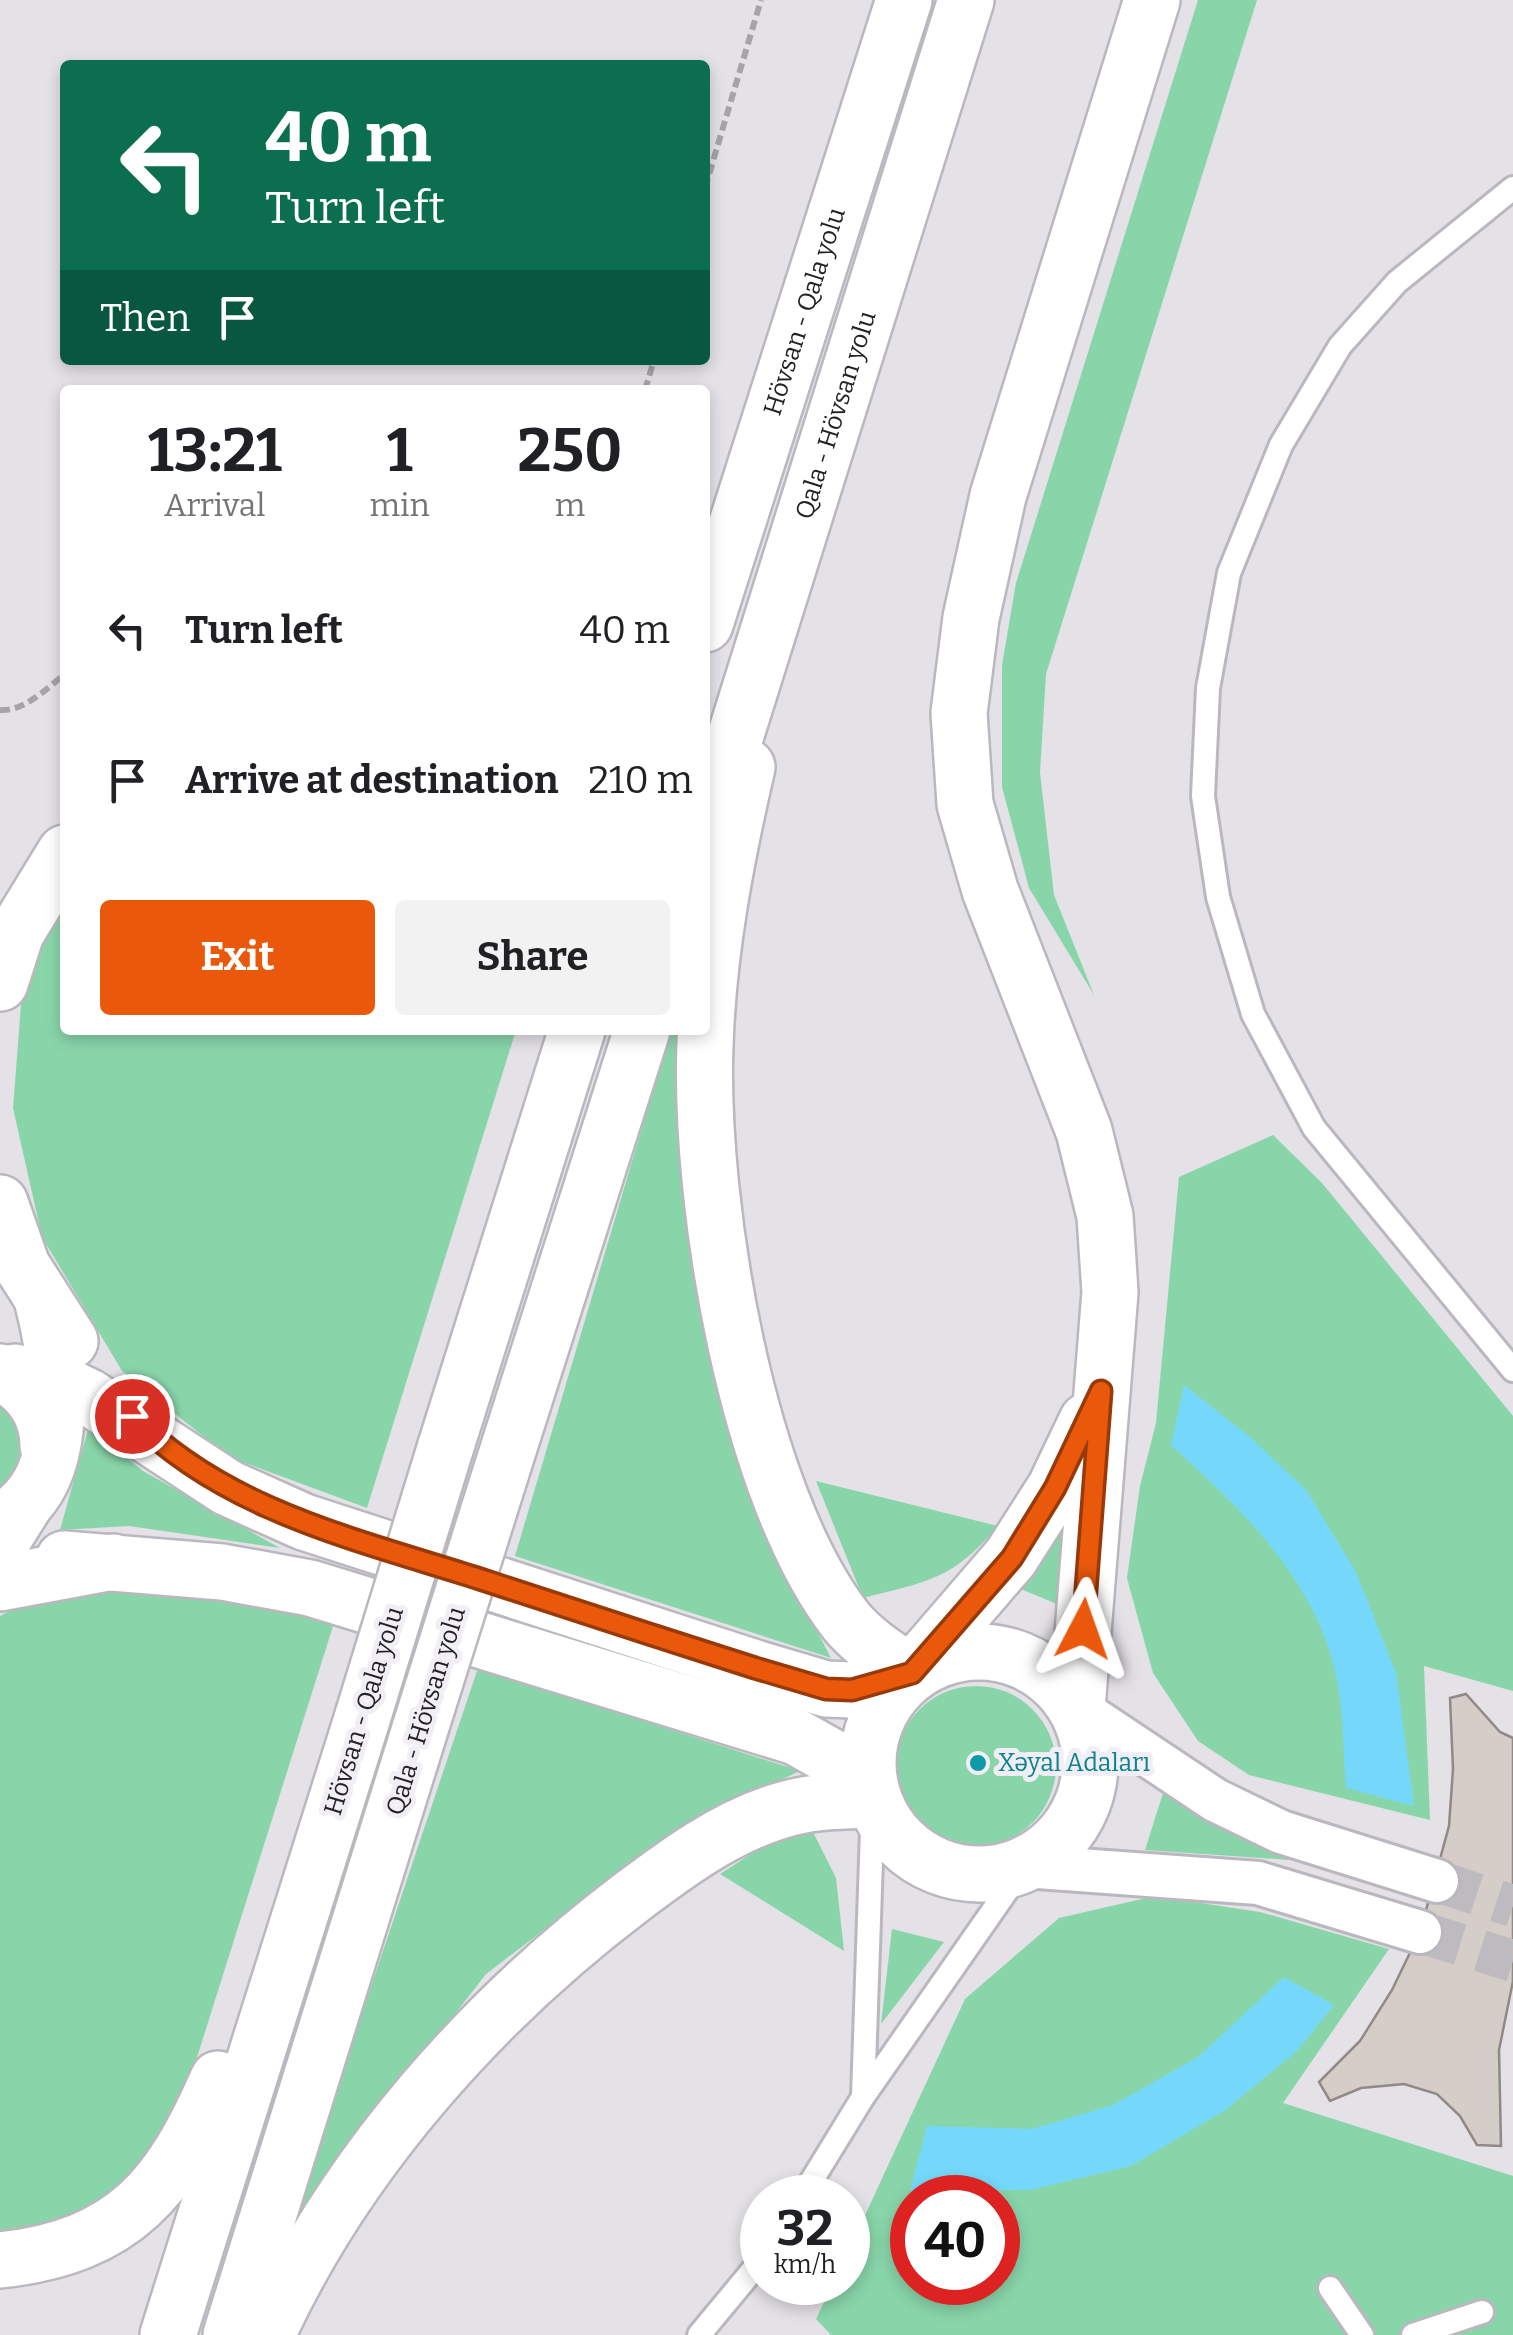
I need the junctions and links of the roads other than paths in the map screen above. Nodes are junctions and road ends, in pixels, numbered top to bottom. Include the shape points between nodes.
1 (904, 0) edge
2 (966, 0) edge
3 (1152, 0) edge
4 (1513, 188) edge
5 (801, 534) junction
6 (710, 608) edge
7 (710, 817) edge
8 (60, 862) edge
9 (710, 964) edge
10 (0, 983) edge
11 (547, 1035) edge
12 (574, 1035) edge
13 (640, 1035) edge
14 (705, 1035) edge
15 (0, 1203) edge
16 (42, 1300) junction
17 (476, 1350) junction
18 (0, 1370) edge
19 (1513, 1370) edge
20 (56, 1381) junction
21 (1101, 1391) junction
22 (153, 1437) junction
23 (18, 1507) edge
24 (114, 1562) junction
25 (0, 1583) edge
26 (912, 1673) junction
27 (1077, 1708) junction
28 (336, 1800) junction
29 (873, 1800) junction
30 (1024, 1866) junction
31 (1437, 1881) tunnel mouth
32 (1420, 1932) tunnel mouth
33 (864, 2097) junction
34 (815, 2175) edge
35 (0, 2260) edge
36 (740, 2286) edge
37 (1330, 2288) dead end
38 (1482, 2312) dead end
39 (168, 2335) edge
40 (230, 2335) edge
41 (267, 2335) edge
42 (699, 2335) edge
43 (1362, 2335) edge
44 (1414, 2335) edge

1 - 6 street, Hövsan - Qala yolu
2 - 5 street, Qala - Hövsan yolu
3 - 21 street via 998,496 959,713 966,804 990,890 1084,1132 1105,1216 1110,1292
4 - 19 lane via 1397,282 1340,346 1281,445 1228,573 1208,688 1203,796 1218,897 1252,1014 1314,1128
5 - 7 street, Qala - Hövsan yolu
5 - 9 street
8 - 10 street via 16,933
11 - 17 street
12 - 17 street, Hövsan - Qala yolu
13 - 40 street, Qala - Hövsan yolu, bridge
14 - 26 street via 724,1284 747,1390 781,1496 813,1570 848,1623
15 - 16 street
16 - 20 street
16 - 22 street via 92,1373
17 - 28 street, Hövsan - Qala yolu, bridge
18 - 20 street
18 - 23 street via 40,1409 48,1433
20 - 22 street
20 - 23 street via 56,1414
21 - 26 street via 1055,1488 1012,1558
21 - 27 street
22 - 26 street via 228,1488 304,1522 755,1668 852,1690
23 - 24 street via 49,1557
24 - 25 street
24 - 29 street via 310,1588 796,1737 840,1762
26 - 27 street via 962,1652 1002,1654 1040,1669
26 - 29 street via 888,1698 873,1728
27 - 30 street via 1090,1754 1086,1797 1066,1834
27 - 31 street via 1215,1800 1281,1832
28 - 35 street via 190,2143 140,2207 110,2226 32,2256
28 - 39 street, Hövsan - Qala yolu
29 - 30 street via 908,1850 935,1866 964,1874
29 - 33 lane
29 - 41 street via 810,1802 724,1833 584,1933 418,2098 346,2198
30 - 32 street via 1258,1883
30 - 33 lane
33 - 34 lane
36 - 42 lane
37 - 43 lane
38 - 44 lane

